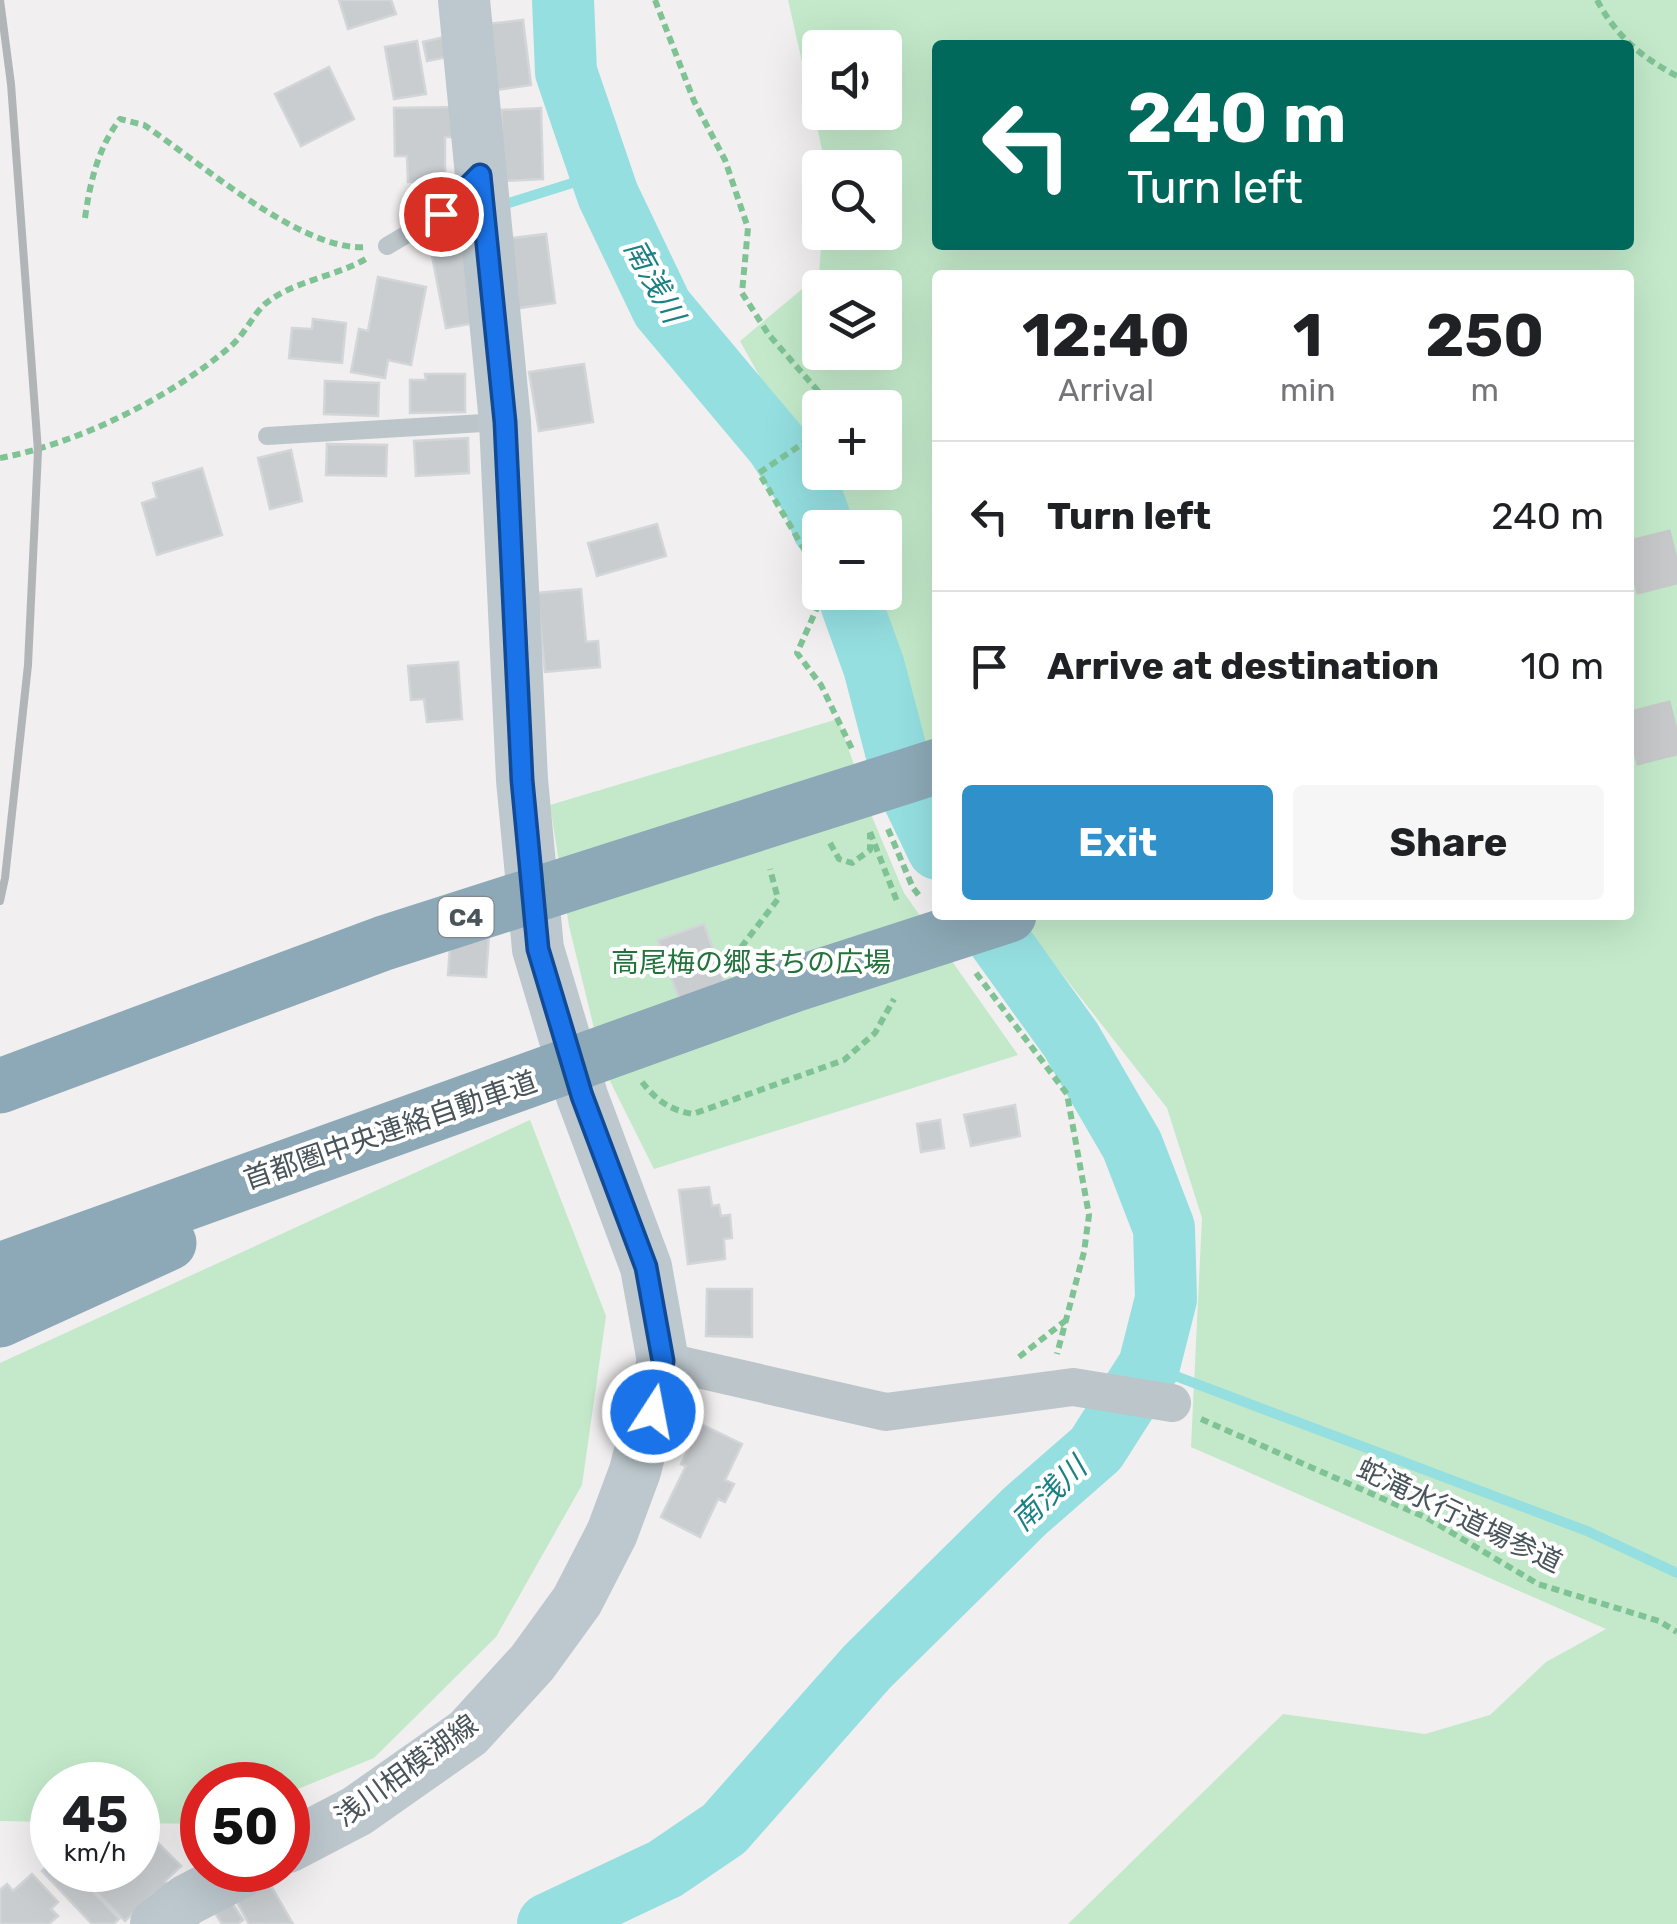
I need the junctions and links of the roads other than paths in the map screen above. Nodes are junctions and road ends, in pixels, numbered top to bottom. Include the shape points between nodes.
1 (464, 0) edge
2 (480, 175) junction
3 (387, 246) road end
4 (505, 422) junction
5 (267, 436) dead end
6 (932, 768) edge
7 (994, 920) edge
8 (384, 943) junction
9 (0, 1063) edge
10 (0, 1086) edge
11 (491, 1096) junction
12 (0, 1270) edge
13 (0, 1320) edge
14 (663, 1361) junction
15 (1172, 1403) road end
16 (310, 1836) edge
17 (202, 1892) edge
18 (156, 1924) edge

1 - 2 main road, 浅川相模湖線
2 - 3 lane via 441,214
2 - 4 main road, 浅川相模湖線
4 - 5 lane
4 - 14 main road, 浅川相模湖線 via 522,780 538,949 582,1096 646,1267
6 - 8 highway, C4
7 - 11 highway, 首都圏中央連絡自動車道
8 - 9 highway
8 - 10 highway, C4
11 - 12 highway, 首都圏中央連絡自動車道
11 - 13 highway
14 - 15 street via 886,1412 1073,1386
14 - 16 main road, 浅川相模湖線 via 636,1471 612,1533 532,1663 468,1733
17 - 18 main road

